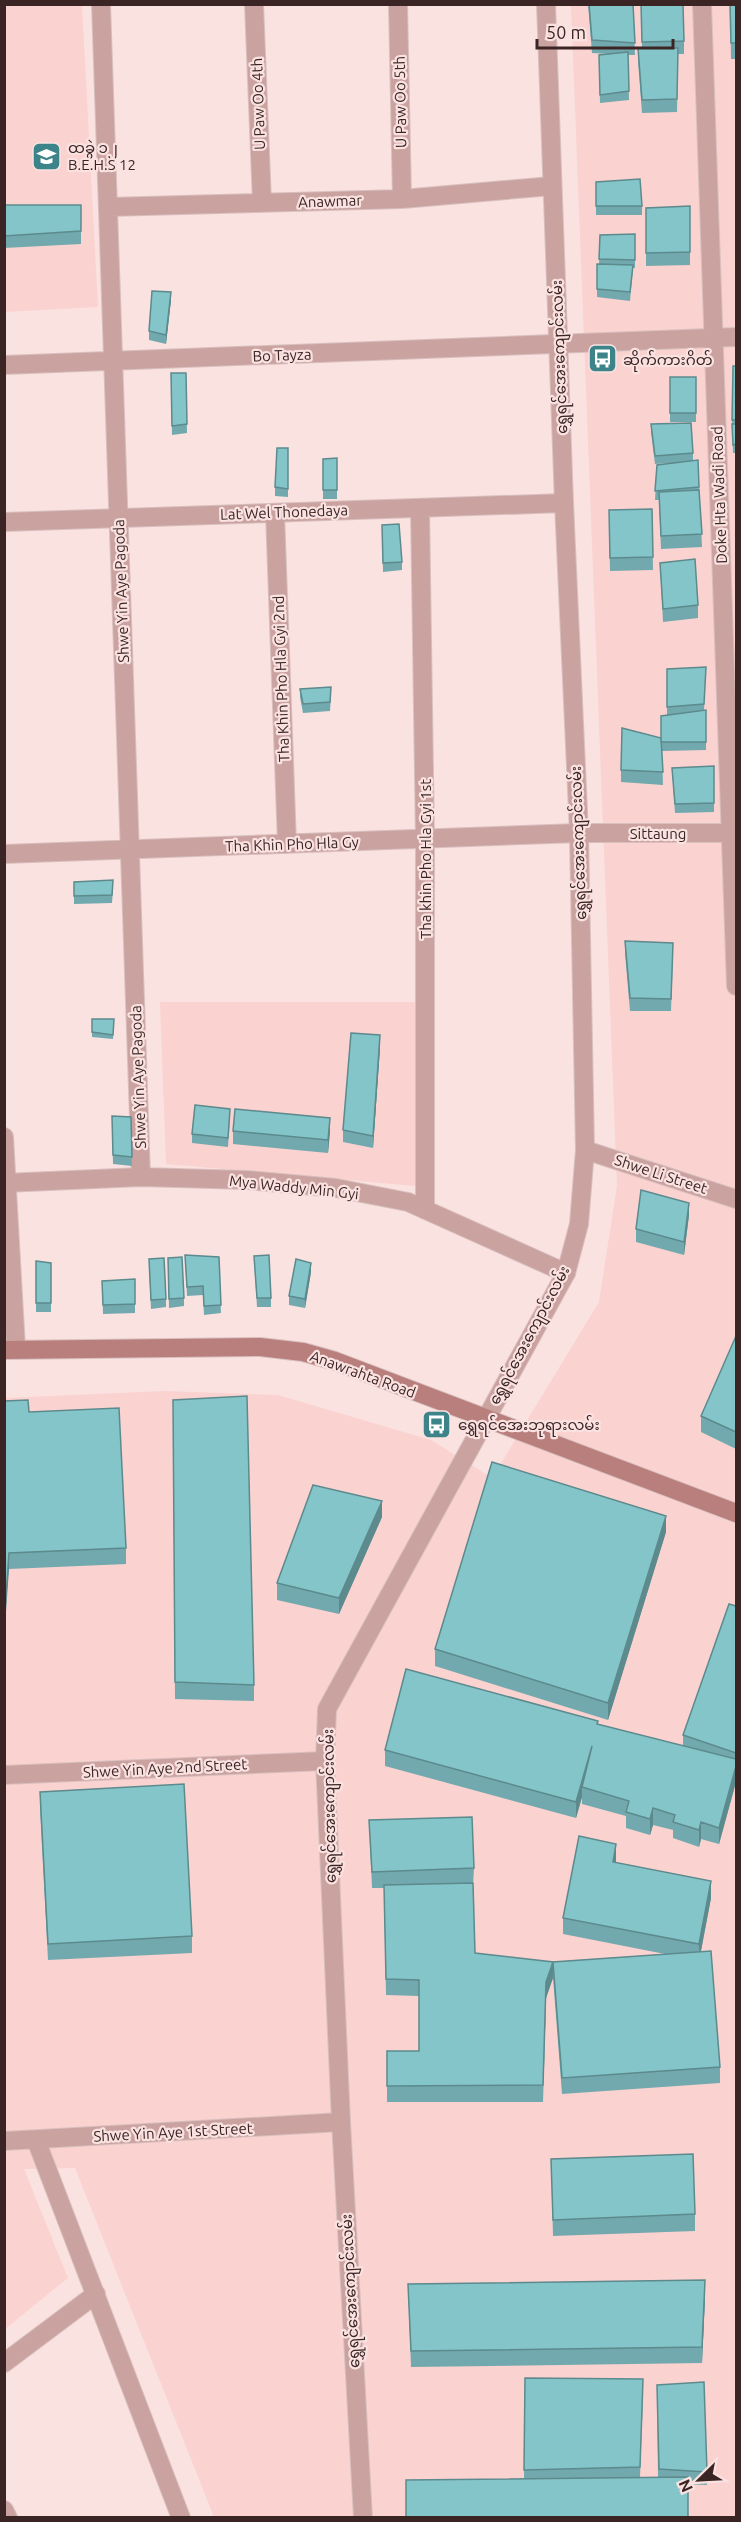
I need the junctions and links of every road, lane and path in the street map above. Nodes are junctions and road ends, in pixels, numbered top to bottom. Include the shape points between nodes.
1 (101, 4) edge
2 (254, 4) edge
3 (398, 4) edge
4 (546, 4) edge
5 (702, 4) edge
6 (552, 186) junction
7 (402, 199) junction
8 (262, 203) junction
9 (108, 207) junction
10 (736, 337) edge
11 (714, 338) junction
12 (560, 345) junction
13 (113, 362) junction
14 (4, 366) edge
15 (564, 503) junction
16 (420, 508) junction
17 (275, 513) junction
18 (118, 518) junction
19 (4, 522) edge
20 (579, 832) junction
21 (734, 833) edge
22 (425, 840) junction
23 (287, 844) junction
24 (130, 850) junction
25 (4, 854) edge
26 (736, 986) edge
27 (4, 1137) edge
28 (585, 1150) junction
29 (141, 1177) junction
30 (5, 1183) edge
31 (736, 1199) edge
32 (425, 1210) junction
33 (566, 1272) junction
34 (10, 1349) edge
35 (484, 1419) junction
36 (736, 1513) edge
37 (325, 1761) junction
38 (4, 1775) edge
39 (341, 2122) junction
40 (36, 2140) junction
41 (4, 2141) edge
42 (96, 2294) junction
43 (4, 2362) edge
44 (4, 2510) edge
45 (8, 2517) edge
46 (181, 2517) edge
47 (363, 2517) edge

1 - 9 street, Shwe Yin Aye Pagoda
2 - 8 street, U Paw Oo 4th
3 - 7 street, U Paw Oo 5th
4 - 6 street, ရွှေရင်အေးကျောင်းလမ်း
5 - 11 street, Doke Hta Wadi Road
6 - 7 street, Anawmar
6 - 12 street, ရွှေရင်အေးကျောင်းလမ်း
7 - 8 street, Anawmar
8 - 9 street, Anawmar
9 - 13 street, Shwe Yin Aye Pagoda
10 - 11 street, Bo Tayza
11 - 12 street, Bo Tayza
11 - 21 street, Doke Hta Wadi Road
12 - 13 street, Bo Tayza
12 - 15 street, ရွှေရင်အေးကျောင်းလမ်း
13 - 14 street, Bo Tayza
13 - 18 street, Shwe Yin Aye Pagoda
15 - 16 street, Lat Wel Thonedaya
15 - 20 street, ရွှေရင်အေးကျောင်းလမ်း
16 - 17 street, Lat Wel Thonedaya
16 - 22 street, Tha khin Pho Hla Gyi 1st
17 - 18 street, Lat Wel Thonedaya
17 - 23 street, Tha Khin Pho Hla Gyi 2nd
18 - 19 street, Lat Wel Thonedaya
18 - 24 street, Shwe Yin Aye Pagoda
20 - 21 street, Sittaung
20 - 22 street, Tha Khin Pho Hla Gy
20 - 28 street, ရွှေရင်အေးကျောင်းလမ်း
21 - 26 street, Doke Hta Wadi Road
22 - 23 street, Tha Khin Pho Hla Gy
22 - 32 street, Tha khin Pho Hla Gyi 1st
23 - 24 street, Tha Khin Pho Hla Gy
24 - 25 street, Tha Khin Pho Hla Gy
24 - 29 street, Shwe Yin Aye Pagoda
27 - 30 street
28 - 31 street, Shwe Li Street
28 - 33 street, ရွှေရင်အေးကျောင်းလမ်း via 579,1224
29 - 30 street, Mya Waddy Min Gyi
29 - 32 street, Mya Waddy Min Gyi via 248,1180 336,1188 408,1202
30 - 34 street
32 - 33 street, Mya Waddy Min Gyi
33 - 35 street, ရွှေရင်အေးကျောင်းလမ်း
34 - 35 main road, Anawrahta Road via 260,1347 303,1352
35 - 36 main road, Anawrahta Road
35 - 37 street, ရွှေရင်အေးကျောင်းလမ်း via 327,1709
37 - 38 street, Shwe Yin Aye 2nd Street
37 - 39 street, ရွှေရင်အေးကျောင်းလမ်း
39 - 40 street, Shwe Yin Aye 1st Street
39 - 47 street, ရွှေရင်အေးကျောင်းလမ်း
40 - 41 street, Shwe Yin Aye 1st Street
40 - 42 street
42 - 43 street
42 - 46 street
44 - 45 street

